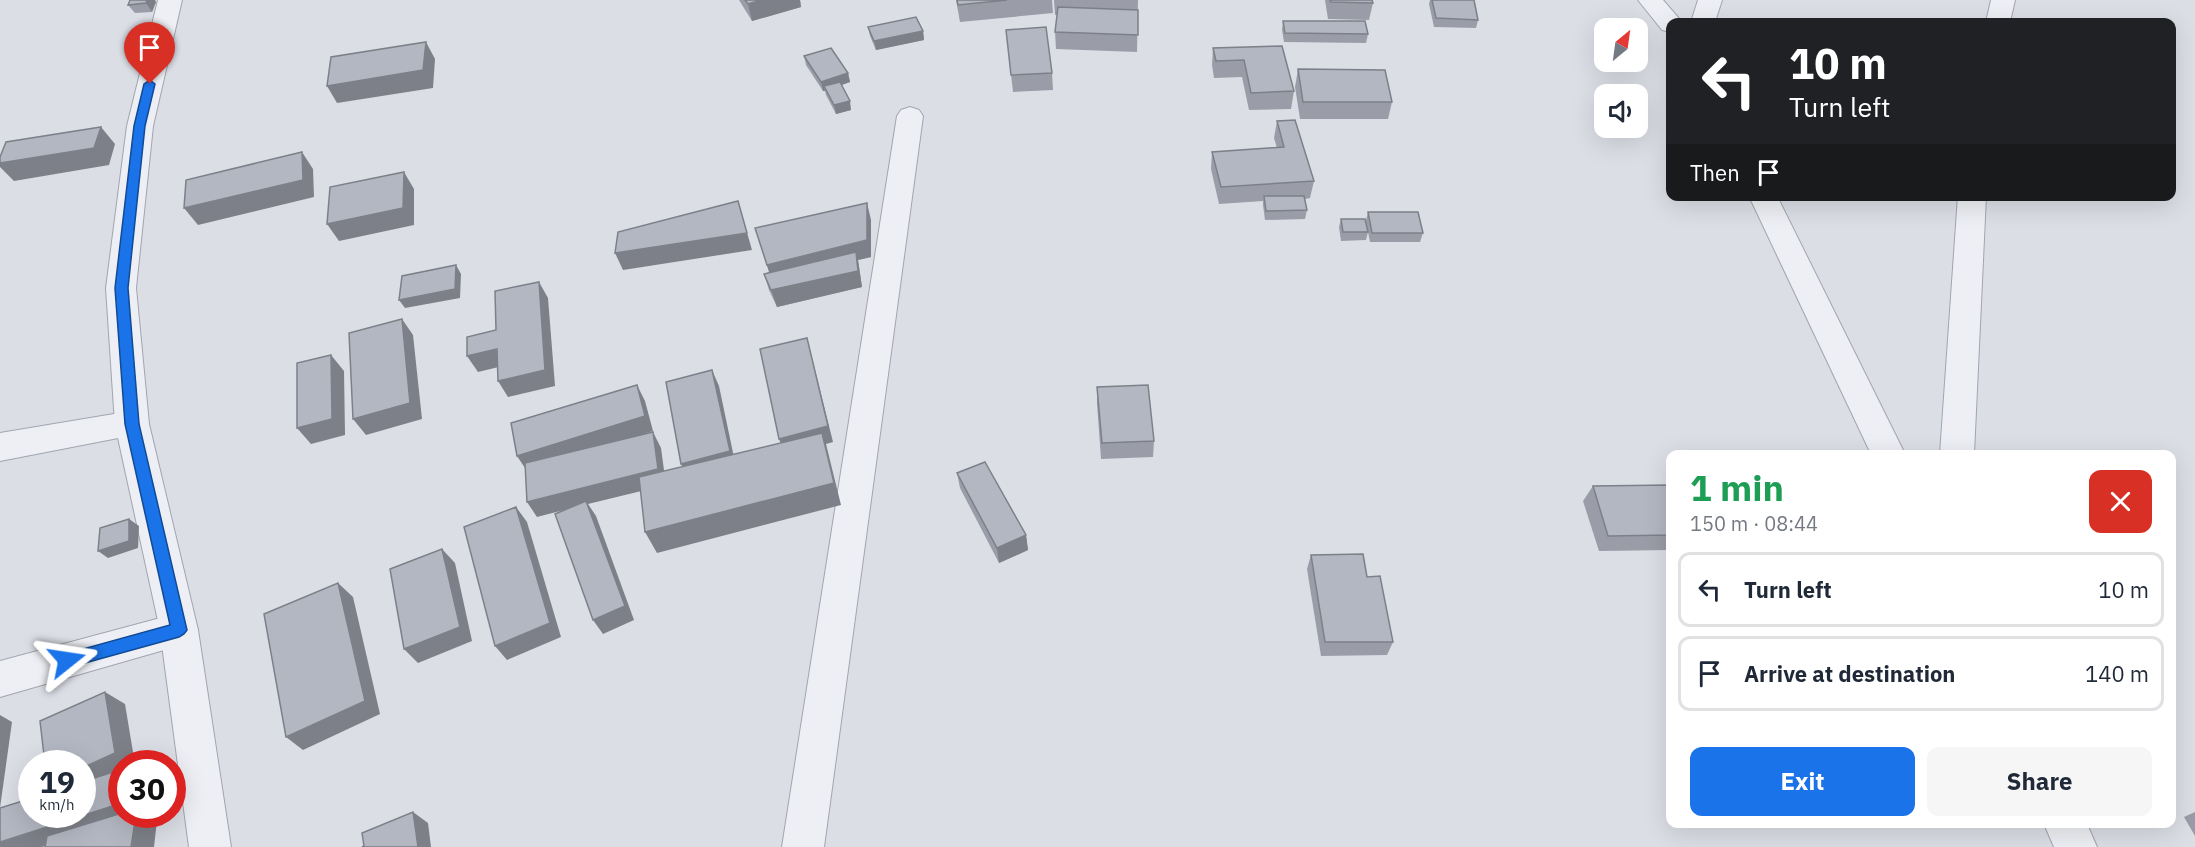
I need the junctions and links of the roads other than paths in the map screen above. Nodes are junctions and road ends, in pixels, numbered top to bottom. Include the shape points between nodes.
1 (170, 0) edge
2 (1650, 0) edge
3 (1710, 0) edge
4 (2003, 0) edge
5 (1704, 18) edge
6 (1999, 18) edge
7 (1666, 20) edge
8 (910, 116) dead end
9 (1765, 201) edge
10 (1972, 201) edge
11 (132, 424) junction
12 (0, 447) edge
13 (1886, 450) edge
14 (1957, 450) edge
15 (179, 630) junction
16 (0, 679) edge
17 (2067, 828) edge
18 (210, 847) edge
19 (803, 847) edge
20 (2076, 847) edge

1 - 11 street via 140,126 121,288
2 - 7 street
3 - 5 street
4 - 6 street
8 - 19 street
9 - 13 street
10 - 14 street
11 - 12 street
11 - 15 street
15 - 16 street
15 - 18 street
17 - 20 street

